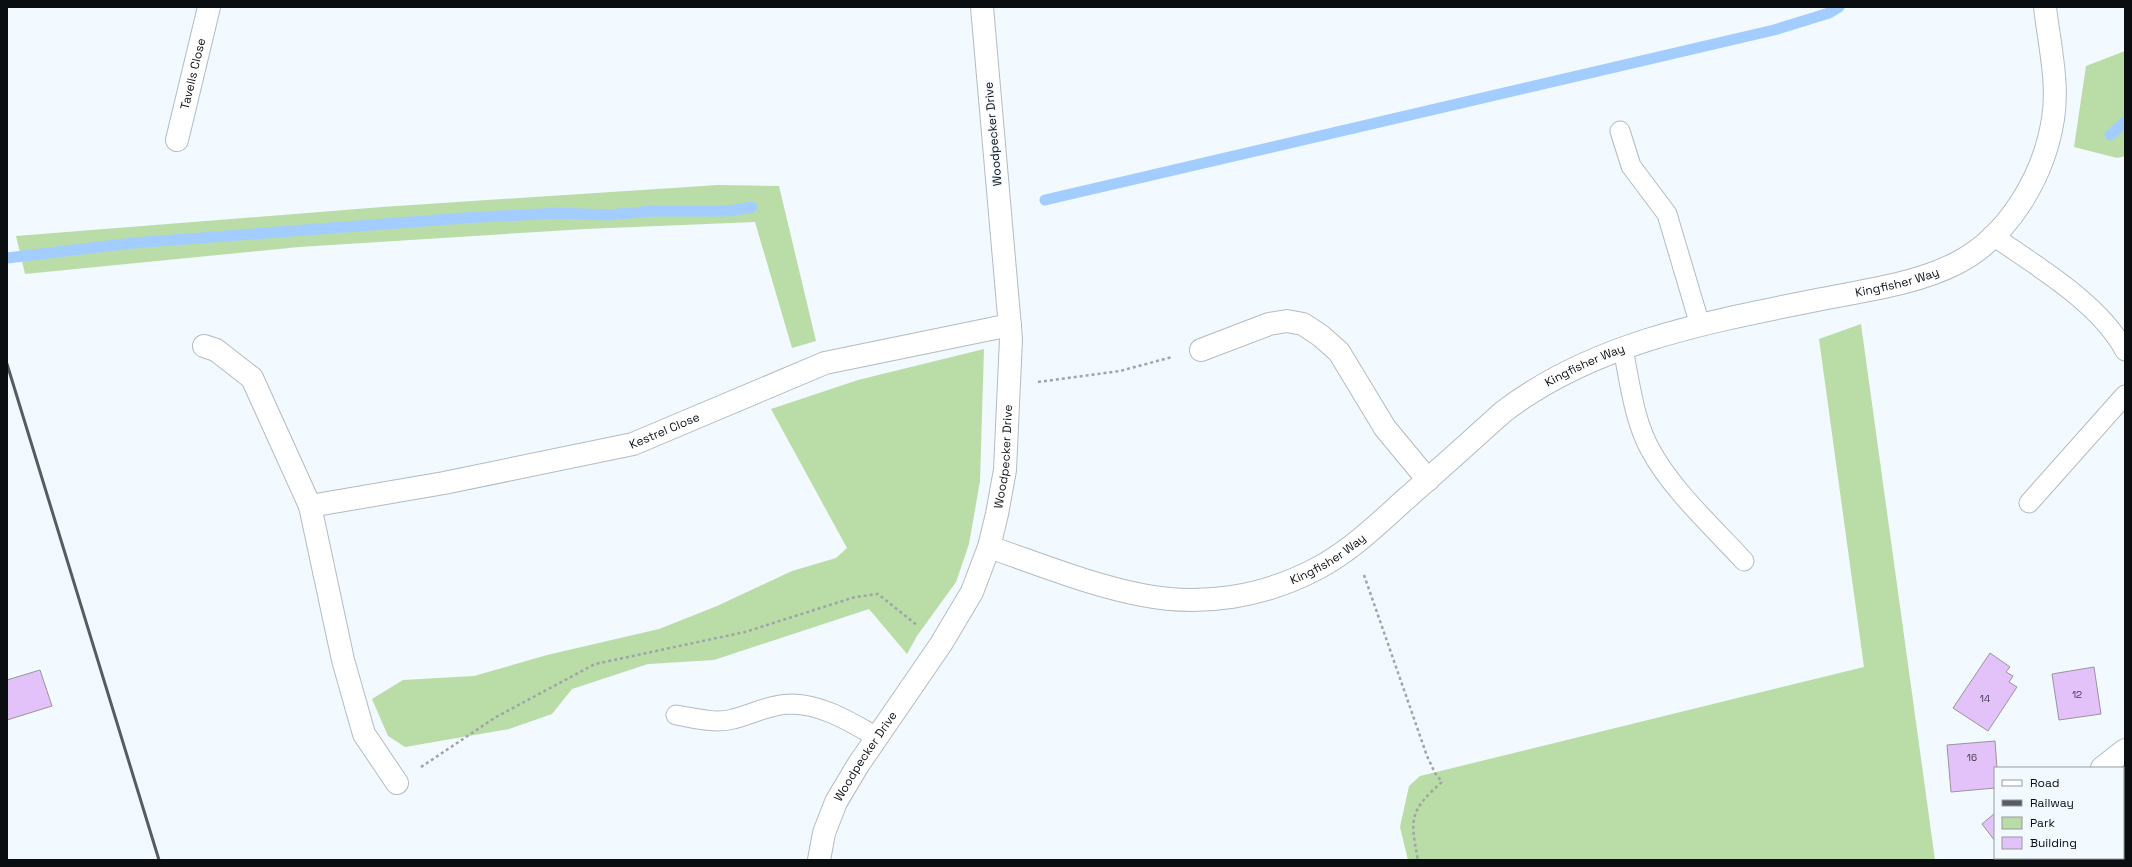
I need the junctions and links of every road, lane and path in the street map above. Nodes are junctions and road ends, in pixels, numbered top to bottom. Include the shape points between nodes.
1 (209, 7) edge
2 (982, 7) edge
3 (2045, 7) edge
4 (1620, 130) dead end
5 (177, 140) dead end
6 (1992, 235) junction
7 (1010, 324) junction
8 (1700, 325) junction
9 (204, 346) dead end
10 (1623, 349) junction
11 (1201, 350) joint
12 (2125, 352) edge
13 (1010, 385) junction
14 (2125, 395) edge
15 (1428, 480) junction
16 (2029, 503) dead end
17 (310, 506) junction
18 (1354, 544) junction
19 (989, 547) junction
20 (1744, 561) dead end
21 (941, 644) junction
22 (676, 715) dead end
23 (877, 737) junction
24 (2125, 750) edge
25 (2103, 767) edge
26 (397, 783) joint
27 (819, 860) edge
28 (1418, 860) edge

1 - 5 street, Tavells Close
2 - 7 street, Woodpecker Drive
3 - 6 street, Kingfisher Way via 2055,91 2054,118 2049,141 2039,171 2020,204
4 - 8 lane via 1631,166 1667,214
6 - 8 street, Kingfisher Way via 1982,246 1958,262 1910,281
6 - 12 lane via 2071,291 2099,317
7 - 13 street, Woodpecker Drive
7 - 17 street, Kestrel Close via 825,363 633,444 444,483
8 - 10 street, Kingfisher Way
9 - 17 street via 216,350 252,378
10 - 15 street, Kingfisher Way via 1553,378 1528,392
10 - 20 lane via 1640,426 1651,452 1670,478
11 - 13 path via 1120,371
11 - 15 street via 1269,324 1287,321 1303,324 1339,352 1385,428
13 - 19 street, Woodpecker Drive via 1005,470
14 - 16 lane
15 - 18 street, Kingfisher Way
17 - 26 street via 344,660 364,734
18 - 19 street, Kingfisher Way via 1319,568 1284,584 1252,594 1186,600 1142,595 1099,584
18 - 28 path via 1427,756 1442,782 1424,798 1415,812 1412,830
19 - 21 street, Woodpecker Drive via 972,592
21 - 23 street, Woodpecker Drive
21 - 26 path via 878,594 856,597 745,632 595,664 496,716
22 - 23 lane via 714,721 732,720 778,705 793,704 832,712
23 - 27 street, Woodpecker Drive via 836,802 824,833
24 - 25 street

